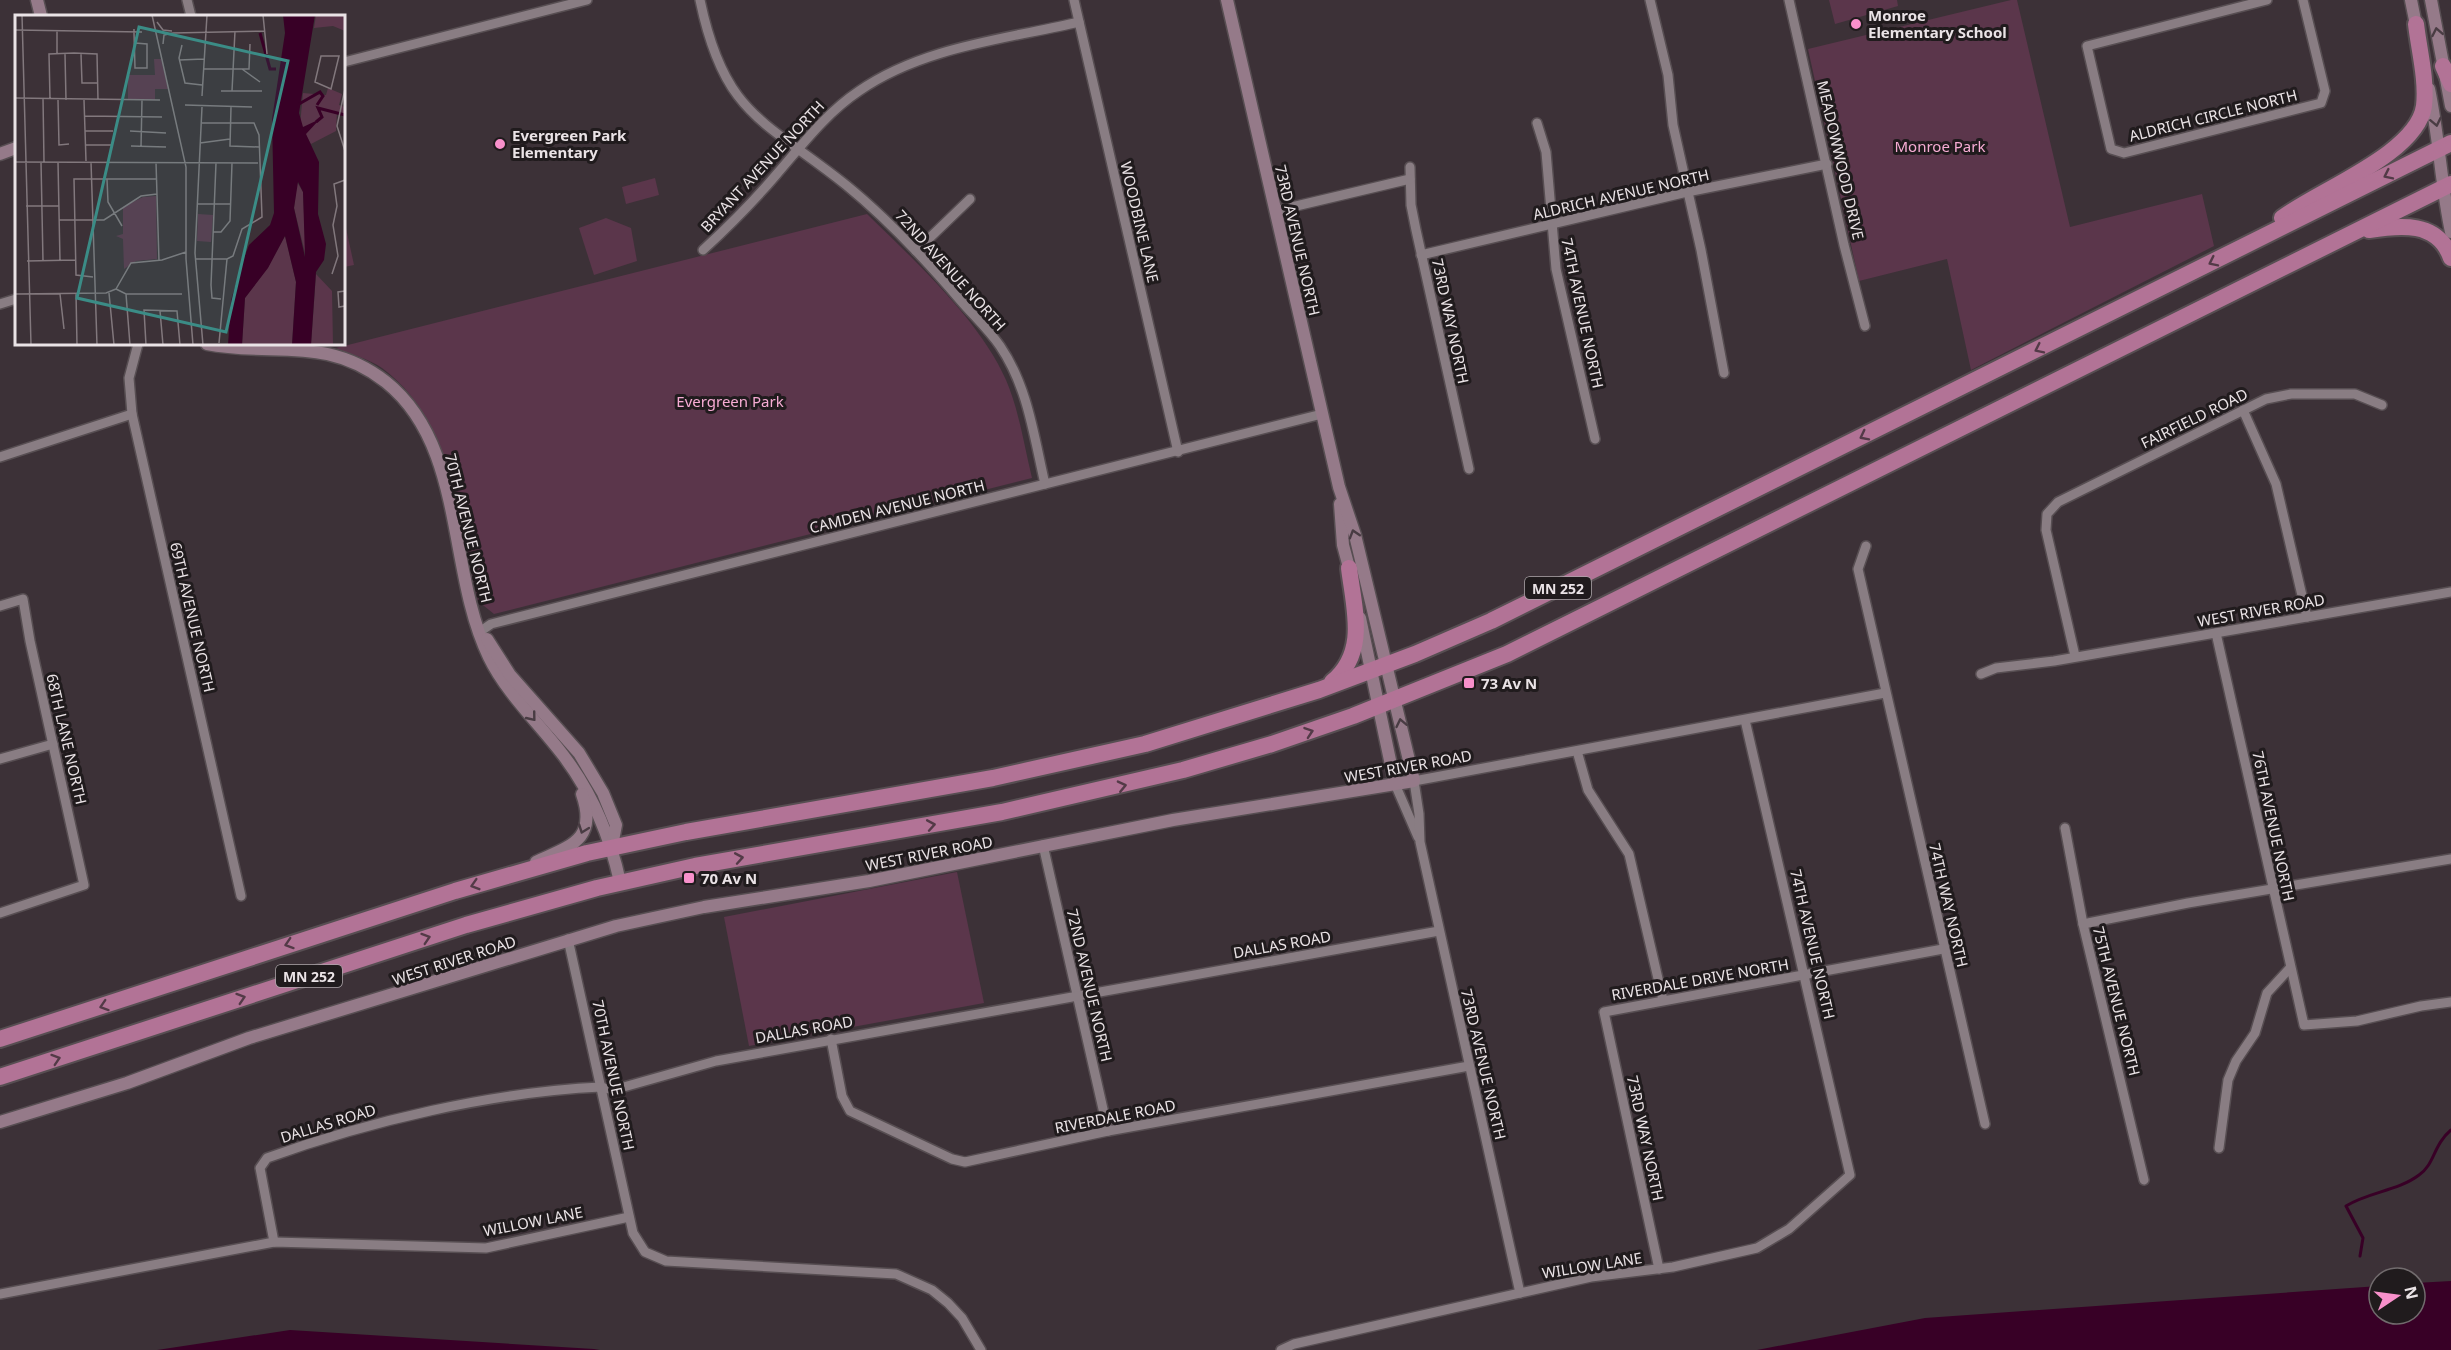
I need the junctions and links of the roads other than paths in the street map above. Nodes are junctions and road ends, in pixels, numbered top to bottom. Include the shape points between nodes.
1 (37, 0) edge
2 (187, 0) edge
3 (586, 0) edge
4 (700, 0) edge
5 (1074, 0) edge
6 (1227, 0) edge
7 (1650, 0) edge
8 (1789, 0) edge
9 (2267, 0) edge
10 (2303, 0) edge
11 (2411, 0) edge
12 (2431, 0) edge
13 (41, 15) edge
14 (191, 15) edge
15 (1079, 22) junction
16 (2416, 24) junction
17 (345, 62) edge
18 (2443, 66) junction
19 (2451, 84) edge
20 (2451, 106) edge
21 (1537, 123) dead end
22 (2446, 146) edge
23 (15, 148) edge
24 (798, 150) junction
25 (0, 154) edge
26 (1827, 164) junction
27 (1410, 167) dead end
28 (1410, 179) junction
29 (2447, 186) edge
30 (1688, 192) junction
31 (970, 199) dead end
32 (1275, 211) junction
33 (1551, 226) junction
34 (2451, 232) edge
35 (2353, 233) junction
36 (703, 250) dead end
37 (2238, 250) junction
38 (916, 251) junction
39 (1421, 255) junction
40 (2451, 258) edge
41 (15, 299) edge
42 (0, 304) edge
43 (1865, 326) dead end
44 (138, 345) edge
45 (222, 345) edge
46 (1724, 373) dead end
47 (2382, 405) dead end
48 (2243, 410) junction
49 (132, 414) junction
50 (1322, 414) junction
51 (1595, 439) dead end
52 (1178, 452) junction
53 (0, 457) edge
54 (1469, 469) dead end
55 (1046, 484) junction
56 (1339, 488) junction
57 (1866, 546) dead end
58 (1349, 568) junction
59 (2451, 592) edge
60 (0, 606) edge
61 (2307, 617) junction
62 (481, 631) junction
63 (2216, 633) junction
64 (2075, 656) junction
65 (1388, 664) junction
66 (1371, 670) junction
67 (1981, 674) dead end
68 (1325, 688) junction
69 (1885, 693) junction
70 (1396, 700) junction
71 (1379, 706) junction
72 (1745, 720) junction
73 (53, 744) junction
74 (1577, 751) junction
75 (563, 755) junction
76 (0, 759) edge
77 (1414, 781) junction
78 (1395, 784) junction
79 (2065, 828) dead end
80 (1420, 842) junction
81 (1043, 845) junction
82 (612, 847) junction
83 (2451, 859) edge
84 (508, 875) junction
85 (620, 882) junction
86 (2272, 889) junction
87 (241, 896) dead end
88 (0, 913) edge
89 (2083, 924) junction
90 (1438, 931) junction
91 (568, 939) junction
92 (1943, 949) junction
93 (2290, 968) junction
94 (1806, 975) junction
95 (1077, 996) junction
96 (1664, 1000) junction
97 (2451, 1002) edge
98 (1604, 1012) joint
99 (0, 1039) edge
100 (831, 1040) junction
101 (1469, 1066) junction
102 (0, 1077) edge
103 (601, 1087) junction
104 (0, 1122) edge
105 (1985, 1124) dead end
106 (1108, 1131) junction
107 (2219, 1148) dead end
108 (1850, 1175) joint
109 (2144, 1180) dead end
110 (629, 1217) junction
111 (274, 1242) junction
112 (1659, 1269) junction
113 (1520, 1293) junction
114 (0, 1294) edge
115 (981, 1350) edge
116 (1281, 1350) edge

1 - 13 street
2 - 14 street
3 - 17 street
4 - 24 street, 72ND AVENUE NORTH via 714,56 725,79 756,119
5 - 15 street, WOODBINE LANE
6 - 32 street, 73RD AVENUE NORTH
7 - 30 street via 1668,75 1673,125
8 - 26 street, MEADOWWOOD DRIVE
9 - 10 street, ALDRICH CIRCLE NORTH via 2087,46 2108,142 2117,153 2321,103 2325,91
11 - 16 street
18 -> 12 street
15 - 24 street, BRYANT AVENUE NORTH via 942,53 903,66 843,103
15 - 52 street, WOODBINE LANE
16 -> 22 street
16 - 37 highway via 2425,98 2416,129 2399,146 2287,214
18 - 19 highway
18 - 20 street
21 - 33 street, 74TH AVENUE NORTH via 1546,152
22 - 29 street
22 -> 37 highway, MN 252
23 - 25 street
24 - 36 street, BRYANT AVENUE NORTH via 743,213
24 - 38 street, 72ND AVENUE NORTH via 875,210
26 - 30 street, ALDRICH AVENUE NORTH
26 - 43 street, MEADOWWOOD DRIVE
27 - 28 street, 73RD WAY NORTH
28 - 32 street
28 - 39 street, 73RD WAY NORTH
29 - 34 street
29 - 35 highway, MN 252
30 - 33 street, ALDRICH AVENUE NORTH
30 - 46 street
31 - 38 street
32 - 50 street, 73RD AVENUE NORTH
33 - 39 street, ALDRICH AVENUE NORTH
33 - 51 street, 74TH AVENUE NORTH via 1556,269
35 - 40 highway via 2405,225 2416,227 2437,238
35 - 70 highway, MN 252 via 1507,654
37 -> 65 highway, MN 252 via 1491,621
38 - 55 street, 72ND AVENUE NORTH via 999,345 1012,367 1022,390
39 - 54 street, 73RD WAY NORTH
41 - 42 street
44 - 49 street, 69TH AVENUE NORTH via 129,378
45 - 62 street, 70TH AVENUE NORTH via 323,352 367,370 400,395 427,432 439,463
47 - 48 street, FAIRFIELD ROAD via 2355,394 2291,394 2266,399
48 - 61 street via 2276,484
48 - 64 street, FAIRFIELD ROAD via 2058,502 2047,514 2046,530
49 - 53 street
49 - 87 street, 69TH AVENUE NORTH
50 - 52 street, CAMDEN AVENUE NORTH
50 - 56 street, 73RD AVENUE NORTH
52 - 55 street, CAMDEN AVENUE NORTH
55 - 62 street, CAMDEN AVENUE NORTH via 490,624
56 - 58 street, 73RD AVENUE NORTH via 1341,530
65 -> 56 street, 73RD AVENUE NORTH
57 - 69 street, 74TH WAY NORTH via 1858,568
58 - 66 street, 73RD AVENUE NORTH
58 - 68 highway via 1354,650 1347,668
59 - 61 street, WEST RIVER ROAD
60 - 73 street, 68TH LANE NORTH via 23,599
61 - 63 street, WEST RIVER ROAD
62 -> 75 street, 70TH AVENUE NORTH via 489,658
62 - 82 street, 70TH AVENUE NORTH via 510,675 579,753 616,825
63 - 64 street, WEST RIVER ROAD
63 - 86 street, 76TH AVENUE NORTH
64 - 67 street via 1996,668
65 - 66 highway, MN 252
65 - 70 street, 73RD AVENUE NORTH
66 - 68 highway, MN 252
66 - 71 street, 73RD AVENUE NORTH
68 - 82 highway, MN 252 via 1153,742 1042,768
69 - 72 street, WEST RIVER ROAD
69 - 92 street, 74TH WAY NORTH
70 - 71 highway, MN 252
77 -> 70 street, 73RD AVENUE NORTH
71 - 78 street, 73RD AVENUE NORTH
85 -> 71 highway, MN 252 via 1002,812 1132,784 1272,744
72 - 74 street, WEST RIVER ROAD
72 - 94 street, 74TH AVENUE NORTH
73 - 76 street
73 - 88 street, 68TH LANE NORTH via 84,885
74 - 77 street, WEST RIVER ROAD
74 - 96 street via 1588,789 1629,854
75 - 82 street, 70TH AVENUE NORTH via 587,789
75 -> 84 street via 583,796 585,828 574,845
77 - 78 street, WEST RIVER ROAD
77 - 80 street, 73RD AVENUE NORTH
78 - 80 street, 73RD AVENUE NORTH
78 - 81 street, WEST RIVER ROAD
79 - 89 street, 75TH AVENUE NORTH
80 - 90 street, 73RD AVENUE NORTH
81 - 91 street, WEST RIVER ROAD via 861,882 688,910
81 - 95 street, 72ND AVENUE NORTH
82 - 84 highway, MN 252
82 - 85 street, 70TH AVENUE NORTH
83 - 86 street
84 -> 99 highway, MN 252
102 -> 85 highway, MN 252 via 466,925
86 - 89 street
86 - 93 street, 76TH AVENUE NORTH
89 - 109 street, 75TH AVENUE NORTH
90 - 95 street, DALLAS ROAD
90 - 101 street, 73RD AVENUE NORTH
91 - 103 street, 70TH AVENUE NORTH
91 - 104 street, WEST RIVER ROAD via 421,988 239,1041 127,1083
92 - 94 street, RIVERDALE DRIVE NORTH
92 - 105 street, 74TH WAY NORTH
93 - 97 street, 76TH AVENUE NORTH via 2304,1025 2357,1021
93 - 107 street via 2267,993 2255,1032 2228,1080
94 - 96 street, RIVERDALE DRIVE NORTH
94 - 108 street, 74TH AVENUE NORTH
95 - 100 street, DALLAS ROAD
95 - 106 street, 72ND AVENUE NORTH
96 - 98 street, RIVERDALE DRIVE NORTH
98 - 112 street, 73RD WAY NORTH
100 - 103 street, DALLAS ROAD via 716,1061 613,1090
100 - 106 street, RIVERDALE ROAD via 842,1096 850,1111 952,1159 978,1161
101 - 106 street, RIVERDALE ROAD
101 - 113 street, 73RD AVENUE NORTH
103 - 110 street, 70TH AVENUE NORTH
103 - 111 street, DALLAS ROAD via 524,1094 373,1124 267,1158 260,1168
108 - 112 street, WILLOW LANE via 1773,1240 1739,1253
110 - 111 street, WILLOW LANE via 486,1248
110 - 115 street via 633,1233 645,1252 666,1261 876,1272 915,1281 948,1303
111 - 114 street, WILLOW LANE
112 - 113 street, WILLOW LANE via 1606,1274
113 - 116 street, WILLOW LANE

